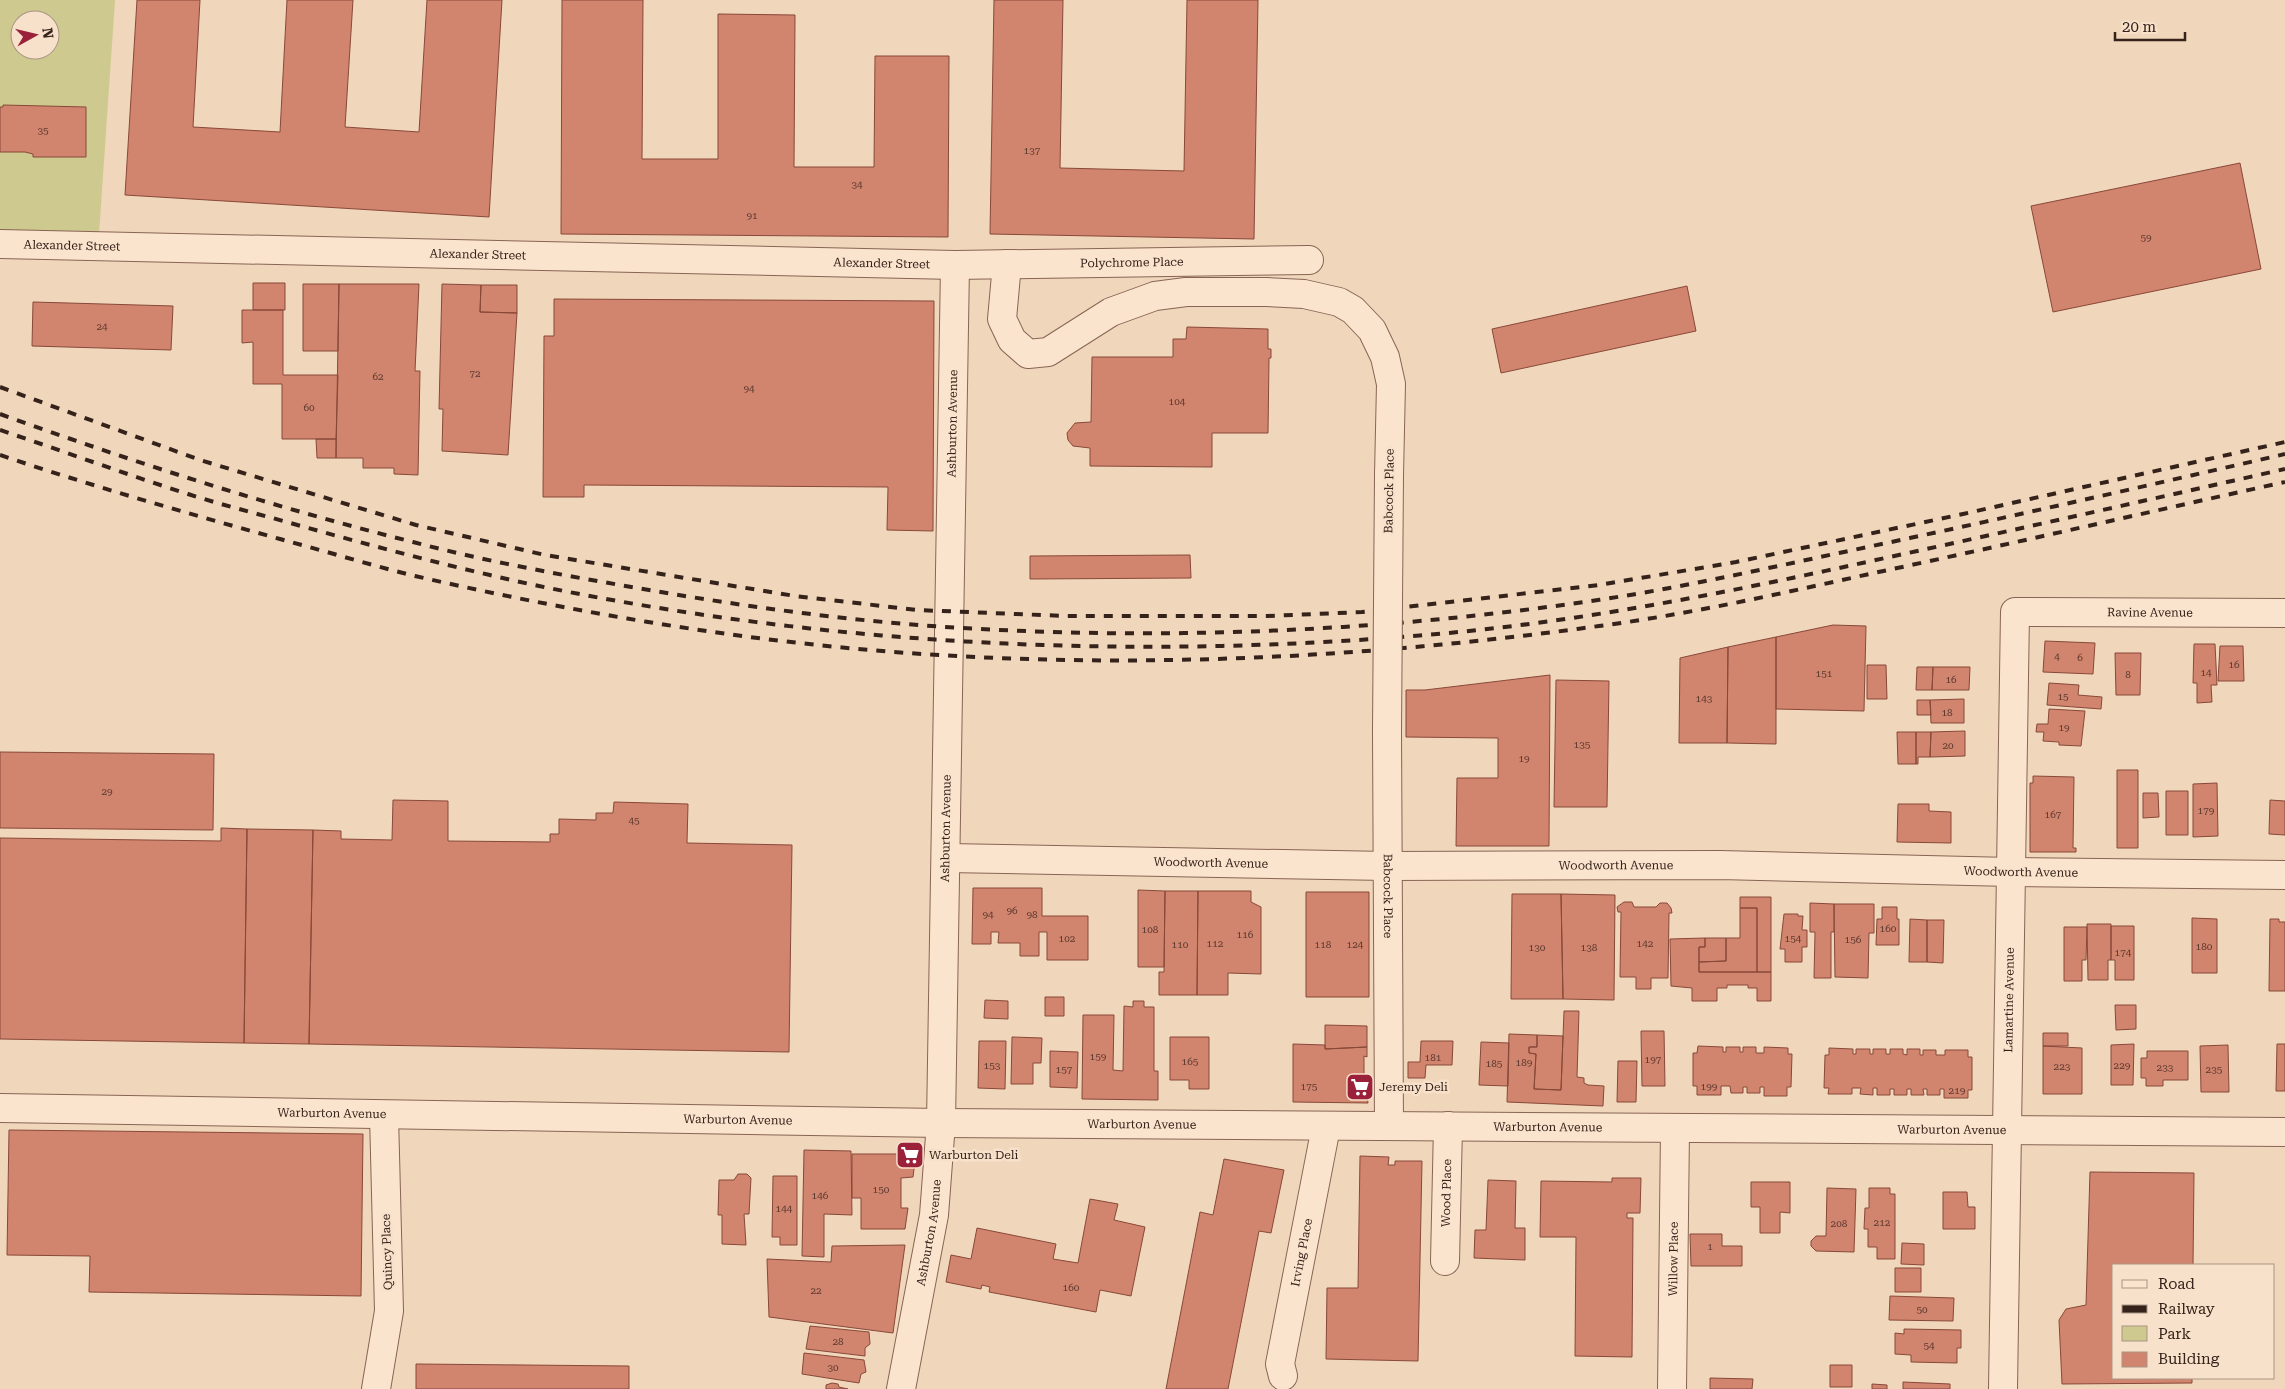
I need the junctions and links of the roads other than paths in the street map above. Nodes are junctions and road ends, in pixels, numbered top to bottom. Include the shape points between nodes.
1 (0, 244) edge
2 (1309, 260) dead end
3 (1184, 262) junction
4 (1007, 264) junction
5 (955, 265) junction
6 (1185, 292) junction
7 (2015, 612) joint
8 (2285, 613) edge
9 (947, 858) junction
10 (1387, 866) junction
11 (2011, 872) junction
12 (2285, 875) edge
13 (0, 1108) edge
14 (384, 1114) junction
15 (941, 1123) junction
16 (1389, 1126) junction
17 (1448, 1126) junction
18 (1326, 1127) junction
19 (1675, 1129) junction
20 (2008, 1129) junction
21 (2285, 1132) edge
22 (1445, 1261) dead end
23 (1283, 1376) dead end
24 (376, 1389) edge
25 (901, 1389) edge
26 (1672, 1389) edge
27 (2003, 1389) edge

1 - 5 street, Alexander Street
2 - 3 street, Polychrome Place
3 - 4 street, Polychrome Place
3 - 6 street
4 - 5 street, Polychrome Place
4 - 6 street, Babcock Place via 1002,320 1012,340 1028,354 1048,352 1111,312 1155,296
5 - 9 street, Ashburton Avenue
6 - 10 street, Babcock Place, bridge via 1304,294 1338,302 1353,310 1372,330 1385,356 1391,384
7 - 8 street, Ravine Avenue
7 - 11 street, Lamartine Avenue
9 - 10 street, Woodworth Avenue
9 - 15 street, Ashburton Avenue
10 - 11 street, Woodworth Avenue via 1720,865
10 - 16 street, Babcock Place
11 - 12 street, Woodworth Avenue
11 - 20 street, Lamartine Avenue
13 - 14 street, Warburton Avenue
14 - 15 street, Warburton Avenue
14 - 24 street, Quincy Place via 389,1311
15 - 18 street, Warburton Avenue
15 - 25 street, Ashburton Avenue via 934,1215
16 - 17 street, Warburton Avenue
16 - 18 street, Warburton Avenue
17 - 19 street, Warburton Avenue
17 - 22 street, Wood Place
18 - 23 street, Irving Place via 1280,1364
19 - 20 street, Warburton Avenue
19 - 26 street, Willow Place
20 - 21 street, Warburton Avenue
20 - 27 street, Lamartine Avenue

